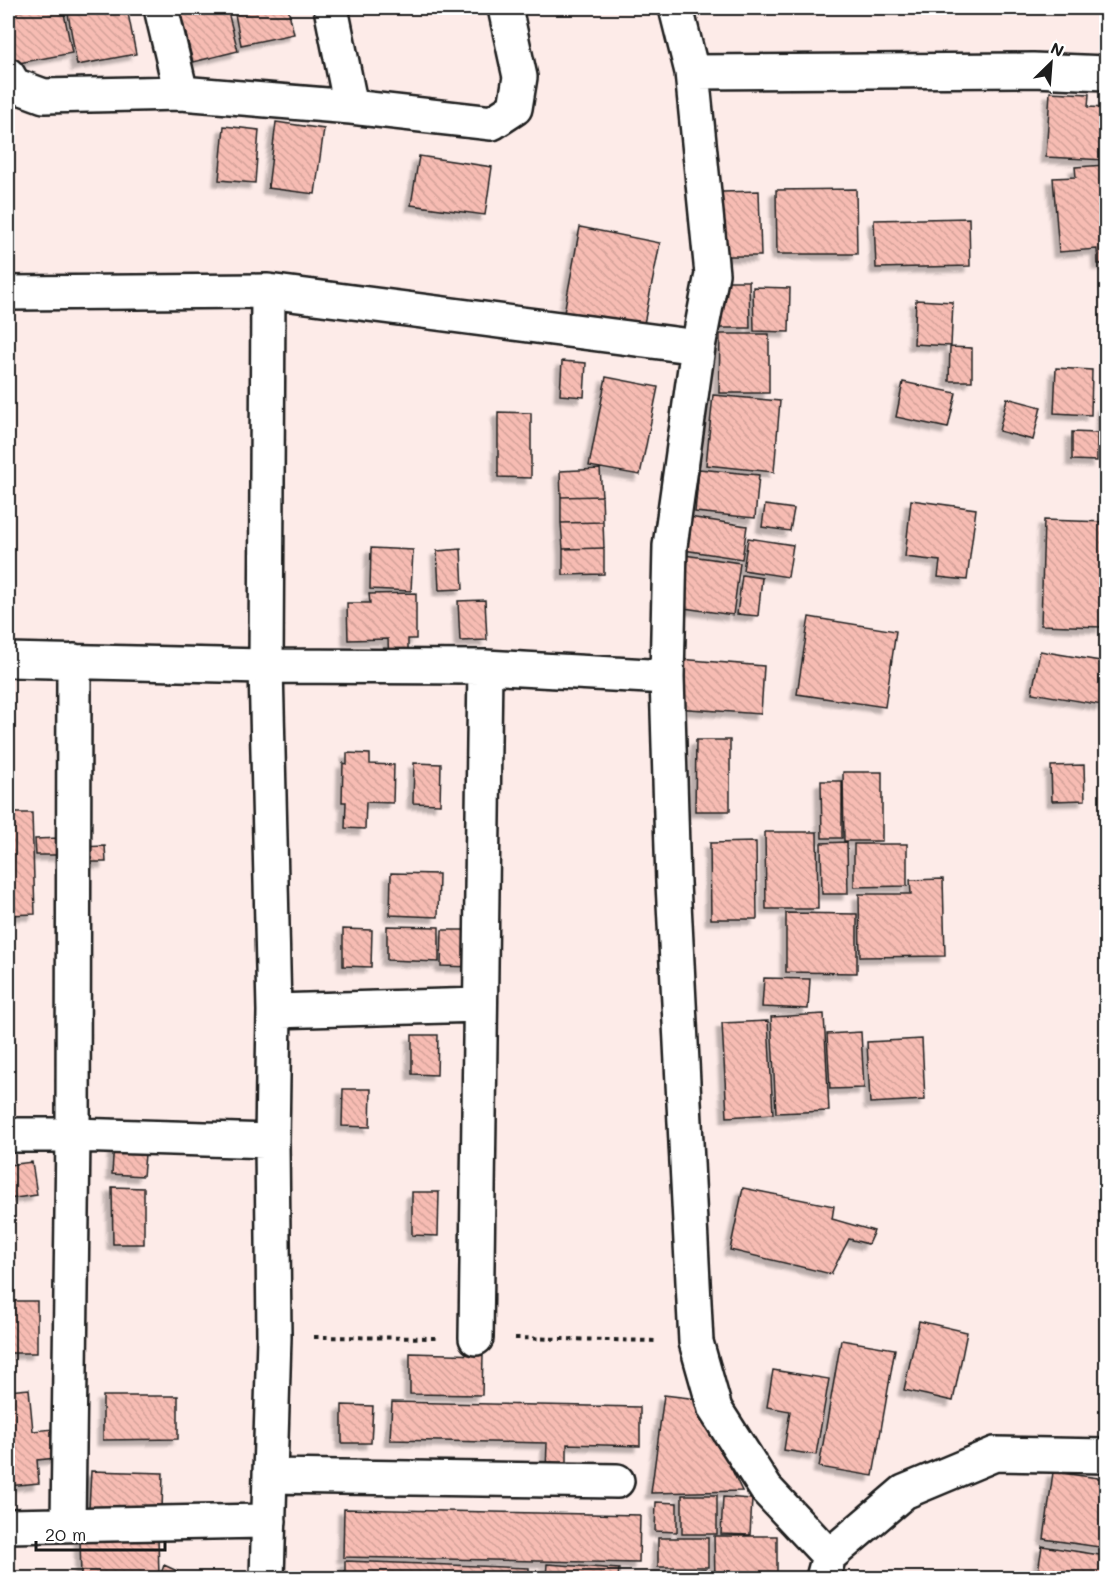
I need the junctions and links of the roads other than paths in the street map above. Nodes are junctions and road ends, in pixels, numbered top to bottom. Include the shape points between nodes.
1 (161, 8) edge
2 (331, 8) edge
3 (505, 8) edge
4 (676, 8) edge
5 (692, 72) junction
6 (1107, 73) edge
7 (8, 75) edge
8 (181, 93) junction
9 (351, 107) junction
10 (268, 291) junction
11 (8, 292) edge
12 (698, 347) junction
13 (8, 660) edge
14 (74, 661) junction
15 (266, 666) junction
16 (484, 667) junction
17 (667, 677) junction
18 (480, 1005) junction
19 (274, 1011) junction
20 (73, 1134) junction
21 (8, 1135) edge
22 (272, 1141) junction
23 (476, 1338) road end
24 (1107, 1456) edge
25 (270, 1476) junction
26 (617, 1481) dead end
27 (269, 1521) junction
28 (68, 1524) junction
29 (8, 1526) edge
30 (826, 1567) edge
31 (267, 1578) edge

1 - 8 street
2 - 9 street
3 - 9 street via 520,77 515,108 492,123
4 - 5 street
5 - 6 street
5 - 12 street via 712,274
7 - 8 street via 14,85 44,96
8 - 9 street
10 - 11 street
10 - 12 street
10 - 15 street
12 - 17 street via 670,546
13 - 14 street
14 - 15 street
14 - 20 street
15 - 16 street
15 - 19 street
16 - 17 street
16 - 18 street
17 - 30 street via 673,884 696,1342 715,1409 766,1489
18 - 19 street
18 - 23 street
19 - 22 street
20 - 21 street
20 - 22 street
20 - 28 street
22 - 25 street via 274,1337
24 - 30 street via 995,1454 904,1492
25 - 26 street
25 - 27 street
27 - 28 street
27 - 31 street
28 - 29 street

